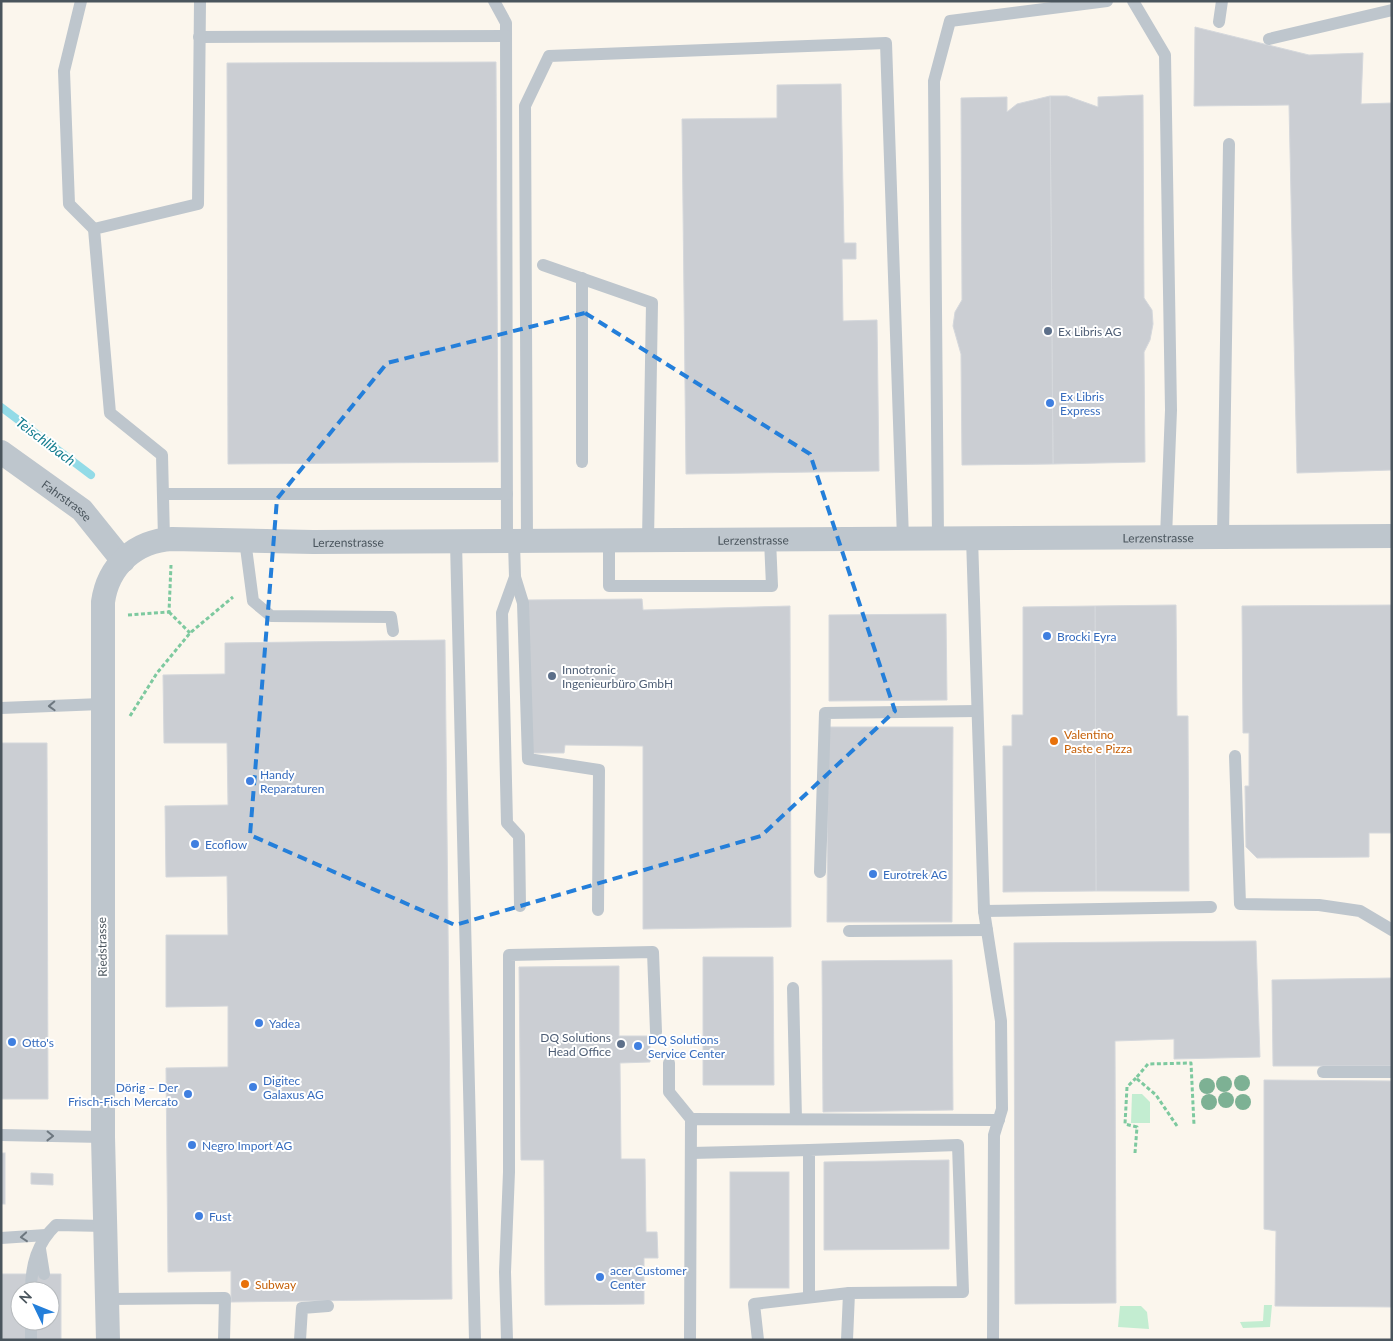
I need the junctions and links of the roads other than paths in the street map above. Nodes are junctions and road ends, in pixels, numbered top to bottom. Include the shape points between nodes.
1 (81, 1) edge
2 (200, 1) edge
3 (494, 1) edge
4 (1107, 1) edge
5 (1133, 1) edge
6 (1222, 1) edge
7 (1392, 10) edge
8 (1220, 22) dead end
9 (506, 36) junction
10 (200, 37) junction
11 (1269, 39) dead end
12 (1229, 144) dead end
13 (94, 230) junction
14 (543, 265) dead end
15 (582, 278) junction
16 (1, 452) edge
17 (582, 462) dead end
18 (163, 494) junction
19 (507, 494) junction
20 (1392, 536) edge
21 (1166, 537) junction
22 (1223, 537) junction
23 (972, 538) junction
24 (168, 539) junction
25 (903, 539) junction
26 (938, 539) junction
27 (245, 540) junction
28 (770, 540) junction
29 (609, 541) junction
30 (648, 541) junction
31 (456, 542) junction
32 (516, 542) junction
33 (123, 561) junction
34 (515, 577) junction
35 (393, 632) dead end
36 (1, 708) edge
37 (977, 711) junction
38 (101, 715) junction
39 (1235, 756) dead end
40 (820, 872) dead end
41 (520, 906) dead end
42 (1210, 907) dead end
43 (598, 910) dead end
44 (984, 911) junction
45 (987, 930) junction
46 (1392, 930) edge
47 (849, 931) dead end
48 (793, 988) dead end
49 (656, 1032) dead end
50 (670, 1062) dead end
51 (1323, 1072) dead end
52 (1392, 1072) edge
53 (691, 1119) junction
54 (796, 1119) junction
55 (999, 1120) junction
56 (1, 1136) edge
57 (103, 1137) junction
58 (809, 1150) junction
59 (691, 1153) junction
60 (105, 1226) junction
61 (1, 1238) edge
62 (43, 1240) junction
63 (44, 1274) dead end
64 (31, 1281) edge
65 (849, 1293) junction
66 (809, 1297) junction
67 (107, 1299) junction
68 (328, 1306) dead end
69 (108, 1340) edge
70 (224, 1340) edge
71 (300, 1340) edge
72 (475, 1340) edge
73 (507, 1340) edge
74 (690, 1340) edge
75 (758, 1340) edge
76 (847, 1340) edge
77 (994, 1340) edge

1 - 13 lane via 64,71 69,204
2 - 10 lane
3 - 9 lane via 506,23
4 - 26 lane via 950,21 934,81
5 - 21 lane via 1165,54 1171,410
6 - 8 lane
7 - 11 lane
9 - 10 lane
9 - 19 lane
10 - 13 lane via 198,204
12 - 22 lane
13 - 18 lane via 110,413 162,455
14 - 15 lane
15 - 17 lane
15 - 30 lane via 652,303
16 - 33 street, Fahrstrasse via 82,510
18 - 19 lane
18 - 24 lane
19 - 32 lane
20 - 22 street, Lerzenstrasse
21 - 22 street, Lerzenstrasse
21 - 23 street, Lerzenstrasse
23 - 26 street, Lerzenstrasse
23 - 37 lane
24 - 27 street, Lerzenstrasse
24 - 33 street, Lerzenstrasse via 153,540
25 - 26 street, Lerzenstrasse
25 - 28 street, Lerzenstrasse
25 - 32 lane via 886,43 549,56 526,106
27 - 31 street, Lerzenstrasse
27 - 35 lane via 253,601 271,616 391,617
28 - 29 lane via 772,586 609,586
28 - 30 street, Lerzenstrasse
29 - 30 street, Lerzenstrasse
29 - 32 street, Lerzenstrasse
31 - 32 street, Lerzenstrasse
31 - 72 lane
32 - 34 lane
33 - 38 street, Riedstrasse via 105,585
34 - 41 lane via 502,613 507,823 519,836
34 - 43 lane via 523,603 528,759 599,770
38 -> 36 lane
37 - 40 lane via 826,714
37 - 44 lane
38 - 57 street, Riedstrasse
39 - 46 lane via 1240,904 1319,905 1360,911
42 - 44 lane
44 - 45 lane
45 - 47 lane
45 - 55 lane via 1002,1022 1002,1109
48 - 54 lane
49 - 73 lane via 653,952 509,955
50 - 53 lane via 669,1092
51 - 52 lane
53 - 54 lane
53 - 59 lane
54 - 55 lane
55 - 77 lane via 994,1135
56 -> 57 lane
57 - 60 street, Riedstrasse
58 - 59 lane
58 - 65 lane via 958,1146 963,1292
58 - 66 lane
59 - 74 lane
60 - 62 lane via 56,1225
60 - 67 street, Riedstrasse
62 -> 61 lane
62 - 63 lane
62 - 64 lane
65 - 66 lane
65 - 76 lane
66 - 75 lane via 754,1304
67 - 69 street, Riedstrasse
67 - 70 lane via 225,1298
68 - 71 lane via 302,1308

